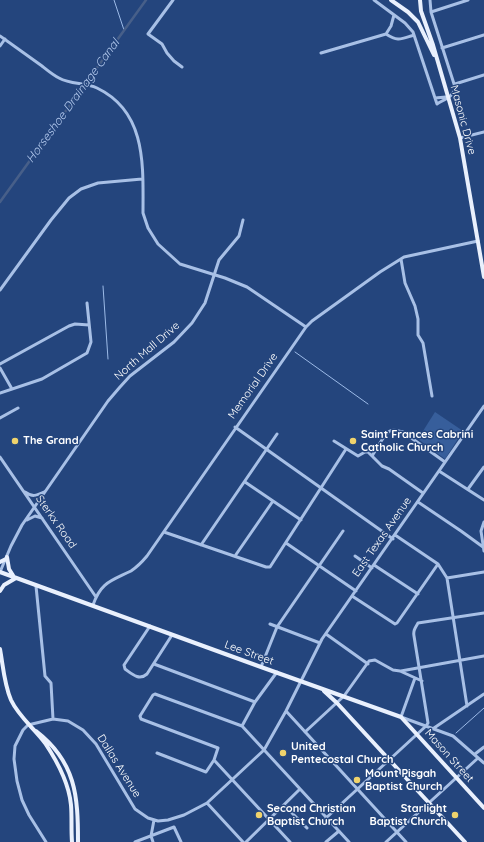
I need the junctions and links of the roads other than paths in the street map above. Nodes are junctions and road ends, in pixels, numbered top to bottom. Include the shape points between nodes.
1 (173, 0) edge
2 (374, 0) edge
3 (392, 0) edge
4 (420, 0) edge
5 (430, 0) edge
6 (468, 0) edge
7 (431, 12) junction
8 (394, 15) junction
9 (386, 34) junction
10 (414, 35) junction
11 (484, 35) edge
12 (0, 36) edge
13 (5, 39) junction
14 (0, 46) edge
15 (442, 48) junction
16 (321, 53) dead end
17 (437, 62) junction
18 (182, 67) dead end
19 (484, 75) edge
20 (455, 84) junction
21 (448, 96) junction
22 (435, 98) junction
23 (484, 132) edge
24 (460, 138) junction
25 (142, 179) junction
26 (243, 220) dead end
27 (478, 241) junction
28 (401, 259) junction
29 (214, 275) junction
30 (484, 277) edge
31 (0, 290) edge
32 (87, 303) dead end
33 (89, 325) junction
34 (306, 327) junction
35 (0, 364) edge
36 (0, 368) edge
37 (12, 389) junction
38 (0, 393) edge
39 (432, 396) dead end
40 (484, 406) edge
41 (18, 408) dead end
42 (0, 418) edge
43 (235, 427) junction
44 (277, 434) dead end
45 (334, 441) dead end
46 (346, 449) junction
47 (267, 450) junction
48 (372, 456) junction
49 (0, 457) edge
50 (445, 462) junction
51 (484, 467) edge
52 (439, 471) junction
53 (245, 482) junction
54 (321, 488) junction
55 (468, 489) junction
56 (24, 491) junction
57 (45, 492) junction
58 (424, 493) junction
59 (484, 500) edge
60 (273, 501) junction
61 (418, 502) junction
62 (35, 507) junction
63 (44, 520) junction
64 (301, 520) junction
65 (26, 521) junction
66 (484, 522) edge
67 (343, 531) dead end
68 (164, 532) junction
69 (396, 535) junction
70 (393, 539) junction
71 (286, 543) junction
72 (201, 545) junction
73 (484, 549) edge
74 (235, 556) junction
75 (355, 556) dead end
76 (6, 558) junction
77 (0, 562) edge
78 (438, 564) junction
79 (320, 566) junction
80 (373, 566) junction
81 (0, 572) edge
82 (484, 572) edge
83 (15, 578) junction
84 (447, 578) junction
85 (36, 586) junction
86 (0, 591) edge
87 (356, 591) junction
88 (418, 594) junction
89 (352, 596) junction
90 (96, 597) junction
91 (93, 605) junction
92 (484, 613) edge
93 (453, 618) junction
94 (270, 624) dead end
95 (150, 626) junction
96 (277, 627) junction
97 (326, 634) junction
98 (172, 635) junction
99 (320, 643) junction
100 (0, 648) edge
101 (484, 656) edge
102 (460, 660) junction
103 (154, 664) junction
104 (368, 664) junction
105 (261, 667) junction
106 (419, 667) junction
107 (400, 671) junction
108 (276, 672) junction
109 (415, 678) junction
110 (302, 681) junction
111 (422, 681) junction
112 (309, 684) junction
113 (484, 694) edge
114 (344, 696) junction
115 (255, 702) junction
116 (337, 703) junction
117 (467, 706) junction
118 (286, 712) junction
119 (401, 717) junction
120 (53, 719) junction
121 (28, 725) junction
122 (242, 726) junction
123 (426, 726) junction
124 (434, 728) junction
125 (305, 732) junction
126 (417, 734) junction
127 (484, 747) edge
128 (264, 750) junction
129 (157, 753) dead end
130 (475, 754) junction
131 (478, 758) junction
132 (214, 760) junction
133 (389, 760) junction
134 (484, 763) edge
135 (456, 777) junction
136 (233, 780) junction
137 (300, 789) junction
138 (357, 789) junction
139 (429, 802) junction
140 (207, 803) junction
141 (284, 805) junction
142 (484, 808) edge
143 (326, 818) junction
144 (269, 819) junction
145 (154, 820) junction
146 (307, 828) dead end
147 (338, 831) junction
148 (397, 832) junction
149 (151, 836) junction
150 (42, 840) edge
151 (46, 842) edge
152 (72, 842) edge
153 (78, 842) edge
154 (135, 842) edge
155 (153, 842) edge
156 (181, 842) edge
157 (244, 842) edge
158 (290, 842) edge
159 (326, 842) edge
160 (349, 842) edge
161 (386, 842) edge
162 (406, 842) edge
163 (465, 842) edge

1 - 18 street via 148,34 162,44 166,53
2 - 8 street
3 - 17 main road, Masonic Drive via 418,22
4 - 17 main road, Masonic Drive
5 - 7 street
6 - 7 street
7 - 15 street
8 - 9 street
8 - 10 street via 408,25
9 - 10 street via 398,40
9 - 16 street
10 - 22 street
11 - 15 street
12 - 13 street
13 - 14 street
13 - 25 street via 57,77 95,86 113,97 130,117 136,131 141,148
15 - 20 street
17 - 21 main road, Masonic Drive
19 - 20 street
20 - 21 street via 455,92
21 - 22 street
21 - 22 street via 437,104
21 - 24 main road, Masonic Drive
23 - 24 street
24 - 27 main road, Masonic Drive
25 - 29 street via 143,213 148,228 158,244 180,264
25 - 31 street via 98,183 81,189 69,198
26 - 29 street, North Mall Drive via 239,236 219,260
27 - 28 street, Memorial Drive
27 - 30 main road, Masonic Drive
28 - 34 street, Memorial Drive via 316,317
28 - 39 street via 405,283 418,319 418,335 423,343
29 - 34 street via 253,291
29 - 57 street, North Mall Drive via 205,303 192,324 120,387
32 - 33 street
33 - 35 street via 68,326
33 - 37 street via 91,342 89,350 84,355 42,379
34 - 43 street, Memorial Drive
36 - 37 street
37 - 38 street
40 - 50 street, East Texas Avenue
41 - 42 street
43 - 47 street
43 - 68 street, Memorial Drive
44 - 47 street
45 - 46 street
46 - 48 street via 358,456 366,452
46 - 54 street
47 - 53 street
47 - 54 street
48 - 50 street via 386,434 390,431 403,432
48 - 58 street via 382,466
49 - 56 street, Sterkx Road
50 - 52 street, East Texas Avenue
51 - 55 street
52 - 55 street
52 - 58 street, East Texas Avenue
53 - 60 street
53 - 72 street
54 - 64 street
54 - 70 street
55 - 59 street
56 - 57 street via 34,496
56 - 62 street, Sterkx Road
57 - 62 street, North Mall Drive
58 - 61 street, East Texas Avenue
60 - 64 street
60 - 74 street
61 - 69 street, East Texas Avenue
61 - 73 street
62 - 63 street, Sterkx Road
62 - 65 street, North Mall Drive
63 - 65 street via 32,516
63 - 90 street, Sterkx Road
64 - 71 street
65 - 76 street, North Mall Drive
66 - 73 street via 481,531
67 - 79 street
68 - 72 street
68 - 90 street, Memorial Drive via 139,565 112,580
69 - 70 street, East Texas Avenue
69 - 78 street
70 - 80 street, East Texas Avenue
71 - 74 street via 270,567
71 - 79 street
72 - 74 street
75 - 80 street
76 - 77 main road
76 - 81 street, North Mall Drive
76 - 83 main road
78 - 84 street
78 - 88 street
79 - 87 street
79 - 96 street
80 - 87 street, East Texas Avenue
80 - 88 street
81 - 83 main road, Lee Street
82 - 84 street
83 - 85 main road, Lee Street
83 - 86 main road
84 - 93 street
85 - 91 main road, Lee Street
85 - 120 street via 45,676 51,683
87 - 89 street, East Texas Avenue
88 - 89 street via 395,624
89 - 97 street, East Texas Avenue
90 - 91 street, Memorial Drive
91 - 95 main road, Lee Street
92 - 93 street
93 - 102 street
93 - 106 street via 418,623 413,632
94 - 96 street
95 - 98 main road, Lee Street
95 - 103 street via 124,665 125,669 143,678
96 - 99 street
96 - 105 street
97 - 99 street, East Texas Avenue
97 - 104 street
98 - 103 street
98 - 105 main road, Lee Street
99 - 110 street, East Texas Avenue
100 - 121 main road via 8,691 18,713
101 - 102 street
102 - 106 street
102 - 117 street
103 - 115 street
104 - 107 street via 369,661 375,660
104 - 114 street
105 - 108 main road, Lee Street
106 - 107 street
106 - 111 street
107 - 109 street
108 - 110 main road, Lee Street
108 - 115 street
109 - 111 street
109 - 119 street
110 - 112 main road, Lee Street
110 - 118 street
111 - 123 street via 428,723
112 - 114 main road, Lee Street
112 - 116 main road via 326,692
113 - 117 street
114 - 116 street
114 - 119 main road, Lee Street
115 - 122 street
116 - 125 street
116 - 133 main road
117 - 124 street
118 - 125 street
118 - 128 street
119 - 123 street, Lee Street
119 - 126 main road, Mason Street
120 - 121 street, Dallas Avenue
120 - 145 street, Dallas Avenue via 68,721 83,730 96,744 135,809 141,815
121 - 150 street via 15,746 14,759 22,800
121 - 152 main road via 51,754 68,789
121 - 153 main road via 46,738 56,750 73,781 78,808
122 - 128 street
122 - 132 street via 153,695 140,716 141,719 218,748
123 - 124 street, Lee Street
123 - 126 street
124 - 130 street, Lee Street via 455,738
125 - 138 street
126 - 133 street
126 - 135 main road, Mason Street
127 - 130 street
128 - 136 street
128 - 137 street
129 - 132 street via 206,772
130 - 131 street, Lee Street
131 - 134 street, Lee Street
131 - 135 street
132 - 136 street
133 - 138 street
133 - 139 main road
135 - 139 street
135 - 142 main road, Mason Street
136 - 140 street
136 - 144 street
137 - 141 street
137 - 143 street
138 - 143 street
138 - 148 street
139 - 148 street
139 - 163 main road
140 - 145 street via 173,819
140 - 157 street
141 - 144 street
141 - 146 street
143 - 147 street
144 - 157 street
144 - 158 street
145 - 149 street
147 - 159 street
147 - 160 street
148 - 161 street
148 - 162 street
149 - 154 street
149 - 155 street
149 - 156 street via 174,826
150 - 151 street

